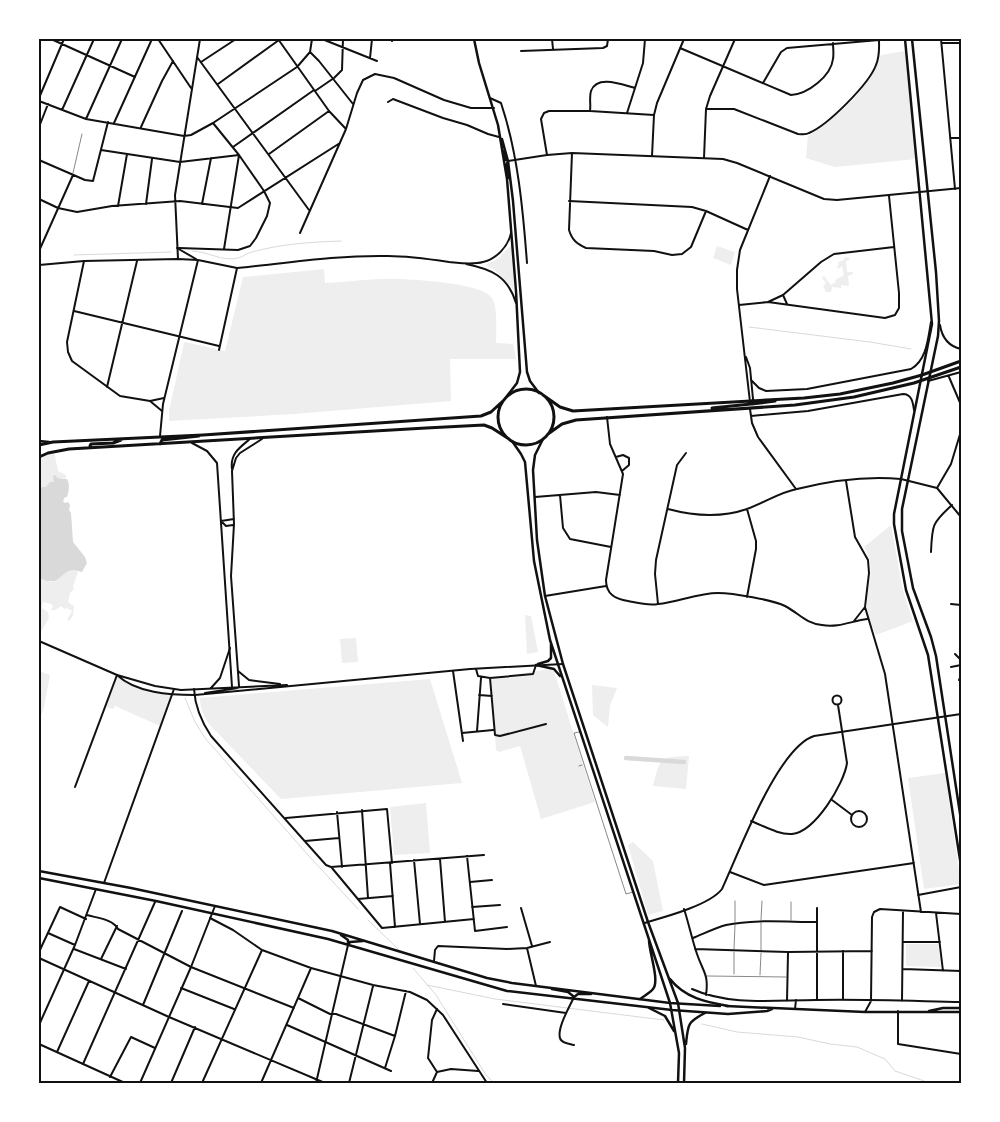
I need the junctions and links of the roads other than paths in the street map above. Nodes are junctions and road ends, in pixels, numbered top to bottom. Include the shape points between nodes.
1 (51, 39) edge
2 (64, 39) edge
3 (94, 39) edge
4 (122, 39) edge
5 (152, 39) edge
6 (158, 39) edge
7 (200, 39) edge
8 (236, 39) edge
9 (312, 39) edge
10 (322, 39) edge
11 (343, 39) edge
12 (372, 39) edge
13 (474, 39) edge
14 (552, 39) edge
15 (608, 39) edge
16 (645, 39) edge
17 (684, 39) edge
18 (735, 39) edge
19 (879, 39) edge
20 (905, 39) edge
21 (912, 39) edge
22 (941, 39) edge
23 (278, 40) edge
24 (833, 43) junction
25 (942, 43) junction
26 (961, 43) edge
27 (62, 44) junction
28 (343, 46) junction
29 (680, 48) junction
30 (553, 49) junction
31 (521, 51) dead end
32 (310, 52) junction
33 (87, 54) junction
34 (197, 57) junction
35 (370, 58) junction
36 (173, 61) junction
37 (377, 61) dead end
38 (201, 62) junction
39 (110, 65) junction
40 (723, 66) junction
41 (297, 67) junction
42 (135, 77) junction
43 (334, 78) junction
44 (763, 82) junction
45 (217, 85) junction
46 (191, 88) junction
47 (635, 88) junction
48 (314, 91) junction
49 (490, 98) junction
50 (39, 99) edge
51 (388, 102) dead end
52 (48, 104) junction
53 (353, 104) junction
54 (234, 108) junction
55 (494, 108) junction
56 (706, 109) junction
57 (62, 110) junction
58 (590, 111) junction
59 (329, 112) junction
60 (627, 113) junction
61 (654, 115) junction
62 (86, 119) junction
63 (108, 122) junction
64 (114, 122) junction
65 (213, 123) junction
66 (39, 127) edge
67 (141, 127) junction
68 (346, 129) junction
69 (253, 132) junction
70 (82, 134) dead end
71 (184, 136) junction
72 (501, 137) junction
73 (950, 138) junction
74 (961, 138) edge
75 (340, 143) junction
76 (233, 147) junction
77 (101, 150) junction
78 (572, 153) junction
79 (127, 154) junction
80 (269, 154) junction
81 (239, 155) junction
82 (547, 155) junction
83 (652, 156) junction
84 (152, 158) junction
85 (211, 158) junction
86 (704, 158) junction
87 (39, 160) edge
88 (515, 160) junction
89 (508, 161) junction
90 (180, 162) junction
91 (73, 174) junction
92 (770, 176) junction
93 (286, 177) junction
94 (508, 185) junction
95 (961, 188) edge
96 (955, 189) junction
97 (264, 191) junction
98 (928, 192) junction
99 (920, 193) junction
100 (889, 196) junction
101 (39, 199) edge
102 (175, 202) junction
103 (569, 202) junction
104 (146, 204) junction
105 (202, 204) junction
106 (118, 206) junction
107 (230, 207) junction
108 (58, 208) junction
109 (310, 210) junction
110 (706, 211) junction
111 (748, 230) junction
112 (511, 231) junction
113 (300, 233) dead end
114 (894, 247) junction
115 (177, 249) junction
116 (224, 249) junction
117 (39, 251) edge
118 (178, 259) junction
119 (137, 260) junction
120 (198, 260) junction
121 (84, 261) junction
122 (461, 263) junction
123 (527, 263) dead end
124 (39, 265) edge
125 (237, 268) junction
126 (783, 295) junction
127 (768, 302) junction
128 (787, 304) junction
129 (739, 305) junction
130 (517, 306) junction
131 (74, 311) junction
132 (932, 317) junction
133 (939, 321) junction
134 (123, 322) junction
135 (180, 337) junction
136 (219, 346) junction
137 (961, 349) edge
138 (219, 350) dead end
139 (745, 355) junction
140 (961, 361) edge
141 (961, 367) edge
142 (961, 372) edge
143 (930, 373) junction
144 (922, 376) junction
145 (948, 376) junction
146 (751, 380) junction
147 (928, 380) junction
148 (920, 381) junction
149 (107, 387) junction
150 (539, 393) junction
151 (507, 396) junction
152 (543, 396) junction
153 (164, 398) junction
154 (797, 398) junction
155 (504, 400) junction
156 (150, 401) junction
157 (751, 403) junction
158 (961, 406) edge
159 (914, 410) junction
160 (162, 411) junction
161 (751, 416) junction
162 (607, 417) junction
163 (961, 433) edge
164 (548, 434) junction
165 (203, 435) junction
166 (160, 436) junction
167 (264, 438) junction
168 (124, 439) junction
169 (250, 439) junction
170 (544, 439) junction
171 (510, 440) junction
172 (84, 441) junction
173 (187, 442) junction
174 (39, 443) edge
175 (160, 444) junction
176 (128, 446) junction
177 (90, 447) junction
178 (686, 453) dead end
179 (39, 457) edge
180 (616, 457) junction
181 (232, 471) junction
182 (622, 471) junction
183 (901, 479) junction
184 (846, 481) junction
185 (908, 481) junction
186 (938, 488) junction
187 (796, 489) junction
188 (560, 495) junction
189 (620, 495) junction
190 (534, 498) junction
191 (952, 505) junction
192 (668, 509) junction
193 (746, 510) junction
194 (961, 517) edge
195 (234, 519) junction
196 (222, 522) junction
197 (234, 524) junction
198 (611, 547) junction
199 (932, 552) dead end
200 (606, 586) junction
201 (545, 596) junction
202 (747, 597) junction
203 (658, 604) junction
204 (951, 604) dead end
205 (961, 606) edge
206 (864, 607) junction
207 (227, 612) junction
208 (233, 612) junction
209 (867, 619) junction
210 (854, 621) junction
211 (550, 640) junction
212 (39, 641) edge
213 (230, 648) junction
214 (955, 654) dead end
215 (961, 663) edge
216 (558, 664) junction
217 (563, 664) junction
218 (536, 665) junction
219 (951, 668) dead end
220 (476, 669) junction
221 (238, 671) junction
222 (453, 671) junction
223 (118, 675) junction
224 (961, 676) edge
225 (481, 678) junction
226 (490, 678) junction
227 (959, 680) dead end
228 (564, 684) junction
229 (282, 685) junction
230 (292, 685) junction
231 (238, 686) junction
232 (232, 688) junction
233 (174, 689) junction
234 (194, 689) junction
235 (207, 689) junction
236 (236, 692) junction
237 (202, 694) junction
238 (172, 695) junction
239 (195, 695) junction
240 (479, 696) junction
241 (492, 696) junction
242 (838, 705) dead end
243 (961, 714) edge
244 (945, 716) junction
245 (938, 717) junction
246 (546, 724) dead end
247 (893, 724) junction
248 (493, 730) junction
249 (477, 731) junction
250 (580, 731) junction
251 (842, 732) junction
252 (462, 733) junction
253 (463, 741) dead end
254 (584, 764) junction
255 (579, 766) dead end
256 (74, 787) dead end
257 (831, 799) junction
258 (362, 810) junction
259 (337, 812) junction
260 (852, 815) junction
261 (285, 818) junction
262 (961, 820) edge
263 (752, 821) junction
264 (339, 838) junction
265 (305, 841) junction
266 (484, 855) dead end
267 (467, 856) junction
268 (440, 858) junction
269 (414, 860) junction
270 (391, 863) junction
271 (914, 863) junction
272 (365, 866) junction
273 (961, 866) edge
274 (331, 867) junction
275 (342, 867) junction
276 (39, 871) edge
277 (730, 872) junction
278 (40, 878) edge
279 (492, 880) dead end
280 (104, 882) junction
281 (470, 882) junction
282 (39, 887) edge
283 (961, 887) edge
284 (96, 888) junction
285 (634, 891) junction
286 (918, 895) junction
287 (393, 896) junction
288 (368, 898) junction
289 (357, 899) junction
290 (156, 901) junction
291 (735, 901) dead end
292 (762, 901) dead end
293 (791, 902) dead end
294 (500, 905) dead end
295 (215, 906) junction
296 (472, 907) junction
297 (521, 908) dead end
298 (817, 908) dead end
299 (684, 909) junction
300 (182, 911) dead end
301 (903, 911) junction
302 (921, 912) junction
303 (936, 913) junction
304 (212, 914) junction
305 (961, 914) edge
306 (87, 915) junction
307 (210, 918) junction
308 (86, 919) junction
309 (474, 919) junction
310 (445, 922) junction
311 (646, 922) junction
312 (761, 922) junction
313 (791, 922) junction
314 (817, 922) junction
315 (420, 924) junction
316 (735, 924) junction
317 (117, 926) junction
318 (395, 927) junction
319 (506, 928) dead end
320 (48, 933) junction
321 (338, 933) junction
322 (648, 936) junction
323 (693, 938) junction
324 (138, 940) junction
325 (364, 940) junction
326 (550, 942) dead end
327 (903, 942) junction
328 (940, 942) junction
329 (348, 945) junction
330 (75, 946) junction
331 (532, 946) junction
332 (527, 948) junction
333 (696, 948) junction
334 (73, 949) junction
335 (262, 950) junction
336 (734, 950) junction
337 (761, 951) junction
338 (843, 951) junction
339 (872, 951) junction
340 (39, 952) edge
341 (788, 952) junction
342 (817, 952) junction
343 (164, 954) junction
344 (39, 958) edge
345 (101, 959) junction
346 (434, 961) junction
347 (191, 967) junction
348 (311, 968) junction
349 (126, 969) junction
350 (63, 970) junction
351 (903, 970) junction
352 (943, 970) junction
353 (961, 971) edge
354 (668, 976) junction
355 (707, 976) junction
356 (734, 976) junction
357 (760, 976) junction
358 (340, 977) junction
359 (788, 977) junction
360 (89, 981) junction
361 (373, 985) junction
362 (536, 986) junction
363 (181, 988) junction
364 (550, 988) junction
365 (243, 989) junction
366 (692, 989) dead end
367 (406, 991) junction
368 (115, 993) junction
369 (595, 993) junction
370 (706, 995) junction
371 (298, 998) junction
372 (640, 998) junction
373 (573, 999) junction
374 (787, 1000) junction
375 (796, 1000) junction
376 (817, 1000) junction
377 (843, 1000) junction
378 (871, 1000) junction
379 (902, 1001) junction
380 (961, 1002) edge
381 (670, 1003) junction
382 (678, 1003) junction
383 (503, 1004) dead end
384 (143, 1005) junction
385 (728, 1006) junction
386 (294, 1008) junction
387 (649, 1008) junction
388 (961, 1008) edge
389 (234, 1009) junction
390 (437, 1009) junction
391 (773, 1009) junction
392 (796, 1009) junction
393 (672, 1010) junction
394 (679, 1011) junction
395 (898, 1011) junction
396 (925, 1011) junction
397 (567, 1012) junction
398 (865, 1012) junction
399 (961, 1012) edge
400 (705, 1013) junction
401 (333, 1014) junction
402 (169, 1016) junction
403 (39, 1025) edge
404 (287, 1025) junction
405 (363, 1025) junction
406 (195, 1027) junction
407 (395, 1036) junction
408 (221, 1039) junction
409 (678, 1041) junction
410 (326, 1042) junction
411 (39, 1044) edge
412 (574, 1045) dead end
413 (155, 1048) junction
414 (685, 1048) junction
415 (57, 1052) junction
416 (961, 1054) edge
417 (355, 1055) junction
418 (271, 1061) junction
419 (84, 1064) junction
420 (385, 1068) junction
421 (392, 1071) dead end
422 (478, 1071) junction
423 (437, 1072) junction
424 (110, 1077) junction
425 (317, 1082) edge
426 (125, 1083) edge
427 (140, 1083) edge
428 (171, 1083) edge
429 (202, 1083) edge
430 (262, 1083) edge
431 (325, 1083) edge
432 (348, 1083) edge
433 (432, 1083) edge
434 (487, 1083) edge
435 (678, 1083) edge
436 (684, 1083) edge

1 - 27 street
2 - 27 street
3 - 33 street
4 - 39 street
5 - 42 street
6 - 36 street
7 - 34 street
8 - 38 street
9 - 32 street
10 - 28 street
11 - 28 street
12 - 35 street
13 - 49 main road
14 - 30 street
15 - 30 street via 607,46 603,48
16 - 47 street via 644,63
17 - 29 street
18 - 40 street
19 - 24 street
19 - 56 street via 880,56 866,83 825,124 807,134 798,134 734,110
20 - 99 main road
21 - 98 main road
22 - 25 street
23 - 41 street
23 - 45 street
24 - 44 street via 787,48 777,57
24 - 44 street via 834,59 830,68 810,90 791,95
25 - 26 street
25 - 73 street
27 - 33 street
27 - 50 street
28 - 35 street
28 - 43 street via 342,70
29 - 40 street
29 - 61 street
30 - 31 street
32 - 41 street
32 - 43 street
33 - 39 street
33 - 57 street
34 - 38 street
34 - 46 street
35 - 37 street
36 - 46 street
36 - 67 street
38 - 45 street
39 - 42 street
39 - 62 street
40 - 44 street
40 - 56 street
41 - 48 street
41 - 54 street
42 - 64 street
43 - 48 street
43 - 53 street
45 - 54 street
46 - 71 street
47 - 58 street via 607,82 595,85 591,91
47 - 60 street
48 - 59 street
48 - 69 street
49 - 55 main road
49 - 88 street via 502,103
50 - 52 street
51 - 72 street via 393,99
52 - 57 street
52 - 66 street
53 - 55 street via 363,80 376,74 471,108
53 - 68 street
54 - 65 street
54 - 69 street
55 - 72 main road
56 - 86 street
57 - 62 street
58 - 60 street
58 - 82 street via 544,113 541,120
59 - 68 street
59 - 80 street
60 - 61 street
61 - 83 street
62 - 63 street
63 - 64 street
63 - 77 street
64 - 67 street
65 - 71 street
65 - 76 street
67 - 71 street
68 - 75 street
69 - 76 street
69 - 80 street
70 - 91 lane
71 - 90 street
72 - 89 main road
72 - 94 main road
73 - 74 street
73 - 96 street
75 - 93 street
75 - 109 street
76 - 81 street
77 - 79 street
77 - 91 street via 93,181
78 - 82 street
78 - 83 street
78 - 103 street
79 - 84 street
79 - 106 street
80 - 93 street
81 - 85 street
81 - 97 street
81 - 107 street
82 - 88 street
83 - 86 street
84 - 90 street
84 - 104 street
85 - 90 street
85 - 105 street
86 - 92 street via 737,163
87 - 91 street
88 - 89 street
88 - 123 street
89 - 94 main road
89 - 150 main road via 527,372
90 - 102 street
91 - 108 street
92 - 100 street via 824,199
92 - 111 street
93 - 97 street
93 - 109 street
94 - 112 main road
95 - 96 street
96 - 98 street
97 - 107 street via 238,208
97 - 116 street via 270,203 256,238 250,246 238,250
98 - 99 street
98 - 133 main road
99 - 100 street
99 - 132 main road
100 - 114 street
101 - 108 street
102 - 104 street
102 - 105 street
102 - 115 street
103 - 110 street via 685,206
103 - 110 street via 569,230 579,245 672,255 682,254 691,246
104 - 106 street
105 - 107 street
106 - 108 street via 77,212
107 - 116 street
108 - 117 street
109 - 113 street
110 - 111 street
111 - 129 street via 737,270
112 - 122 street via 507,244 495,256 480,263
112 - 130 main road
114 - 126 street via 834,254
114 - 128 street via 899,293 894,316 886,318
115 - 116 street
115 - 118 street
115 - 120 street
118 - 119 street
118 - 120 street
119 - 121 street
119 - 134 street
120 - 125 street
120 - 135 street
121 - 124 street
121 - 131 street
122 - 125 street via 372,256
122 - 130 street via 496,274 509,288
125 - 136 street
126 - 127 street
126 - 128 street
127 - 128 street
127 - 129 street
129 - 139 street
130 - 151 main road via 520,372
131 - 134 street
131 - 149 street via 68,352 79,368
132 - 144 main road
132 - 146 street via 923,357 911,369 807,389 766,391
133 - 137 street via 942,335 948,343
133 - 143 main road
134 - 135 street
134 - 149 street
135 - 136 street
135 - 153 street
136 - 138 street
139 - 146 street
139 - 157 street
140 - 143 highway
141 - 147 highway
142 - 145 street
143 - 144 highway
143 - 147 main road
144 - 148 main road
144 - 154 highway via 870,389
145 - 147 street
145 - 158 street
146 - 157 street
147 - 148 highway
147 - 185 main road
148 - 157 highway via 854,397 794,404
148 - 159 main road
149 - 156 street via 120,396
150 - 151 highway via 522,389
150 - 152 highway
151 - 155 highway
152 - 157 highway via 573,411
152 - 164 highway via 551,404 554,415
153 - 156 street
153 - 160 street
154 - 157 highway
154 - 157 highway
155 - 165 highway via 481,416
155 - 171 highway via 498,420 500,429
156 - 160 street
157 - 161 street
157 - 162 highway via 706,410
159 - 161 street via 906,394 808,411
159 - 183 main road
160 - 166 street
161 - 187 street via 758,437
162 - 164 highway via 568,421
162 - 180 street via 610,444
163 - 186 street via 951,464
164 - 170 highway
165 - 166 highway
165 - 175 highway via 161,440
166 - 168 highway
166 - 175 highway
166 - 176 highway via 156,442
167 - 169 highway
167 - 171 highway via 481,424
167 - 181 street via 240,452
168 - 172 highway
168 - 177 highway via 91,444
169 - 173 highway
169 - 181 street via 232,457
170 - 171 highway via 528,445
170 - 190 main road via 534,460
171 - 211 main road via 525,462 534,561
172 - 174 highway
172 - 177 highway
173 - 175 highway
173 - 196 street via 207,451 217,464
175 - 176 highway
176 - 177 highway
177 - 179 highway via 61,450
178 - 192 street via 677,465
180 - 182 street
180 - 182 street via 623,455 629,458 629,465
181 - 195 street
182 - 189 street
183 - 184 street
183 - 185 street
183 - 245 main road via 894,514 895,535 906,590 928,655
184 - 187 street
184 - 206 street via 855,537 868,560
185 - 186 street
185 - 244 main road via 901,517 902,531 912,588 936,656
186 - 191 street
187 - 193 street
188 - 189 street via 596,492
188 - 190 street
188 - 198 street via 563,528 570,539
189 - 198 street
190 - 201 main road via 536,540
191 - 194 street
191 - 199 street via 933,527
192 - 193 street via 702,515
192 - 203 street via 656,560
193 - 202 street via 756,541
195 - 196 street
195 - 197 street
196 - 197 street via 230,526
196 - 207 street
197 - 208 street
198 - 200 street
200 - 201 street
200 - 203 street via 617,599
201 - 217 main road
202 - 203 street via 709,593
202 - 210 street via 784,606 815,624 835,626
204 - 205 street
206 - 209 street
206 - 210 street
207 - 208 street
207 - 213 street
208 - 221 street
209 - 210 street
209 - 247 street via 885,674
211 - 216 main road
211 - 218 main road via 551,658
212 - 223 street
213 - 232 street
213 - 235 street via 220,678
214 - 215 street
215 - 219 street
216 - 217 street
216 - 218 street
216 - 228 main road
217 - 311 main road
218 - 220 street
218 - 226 street via 533,674
218 - 228 main road via 557,670
220 - 222 street
220 - 225 street
221 - 229 street via 249,680
221 - 231 street
222 - 230 street
222 - 252 street
223 - 233 street
223 - 238 street via 140,687
223 - 256 street
224 - 227 street
225 - 226 street
225 - 240 street
226 - 241 street
228 - 250 main road
229 - 230 street
229 - 231 street
230 - 236 street
231 - 232 street
232 - 235 street
232 - 236 street
232 - 237 street
233 - 234 street
233 - 238 street
234 - 235 street
234 - 239 street
236 - 237 street
237 - 239 street
238 - 239 street
238 - 280 street
239 - 261 street via 202,721 211,736
240 - 241 street
240 - 249 street
241 - 248 street
242 - 251 street
243 - 244 street
244 - 245 street
244 - 262 main road
245 - 247 street
245 - 273 main road
246 - 248 street via 500,736
247 - 251 street
247 - 271 street
248 - 249 street
249 - 252 street
250 - 254 lane via 574,733
250 - 285 main road
251 - 257 street via 846,770
251 - 263 street via 814,736 804,741 768,788
252 - 253 street
254 - 255 lane
254 - 285 lane via 626,894
257 - 260 street
257 - 263 street via 809,826 799,832 783,833
258 - 259 street
258 - 270 street via 387,809
258 - 272 street
259 - 261 street
259 - 264 street
260 - 260 street via 854,826 862,826 867,818 863,812
261 - 265 street
263 - 277 street
264 - 265 street
264 - 275 street
265 - 274 street
266 - 267 street
267 - 268 street
267 - 281 street
268 - 269 street
268 - 310 street
269 - 270 street
269 - 315 street
270 - 272 street
270 - 287 street
271 - 277 street via 764,884
271 - 286 street
272 - 275 street
272 - 288 street
274 - 275 street
274 - 289 street
276 - 280 main road
277 - 299 street via 718,895
278 - 282 street
278 - 284 main road
279 - 281 street
280 - 295 main road
281 - 296 street
283 - 286 street
284 - 290 main road
284 - 306 street
285 - 311 main road
286 - 302 street
287 - 288 street
287 - 318 street
288 - 289 street
289 - 318 street via 382,928
290 - 304 main road
290 - 324 street
291 - 316 lane
292 - 312 lane
293 - 313 lane
294 - 296 street
295 - 304 street
295 - 321 main road
296 - 309 street
297 - 331 street
298 - 314 street
299 - 311 street
299 - 323 street
300 - 343 street
301 - 302 street
301 - 327 street
301 - 339 street via 880,909 874,912
302 - 303 street
303 - 305 street
303 - 328 street
304 - 307 street
304 - 329 main road
306 - 308 street
306 - 317 street
307 - 335 street
307 - 347 street
308 - 320 street via 60,907
308 - 330 street
309 - 310 street
309 - 319 street via 475,931
310 - 315 street
311 - 322 main road
311 - 354 main road
312 - 313 street
312 - 316 street
312 - 337 lane
313 - 314 street
314 - 342 street
315 - 318 street
316 - 323 street
316 - 336 lane
317 - 324 street
317 - 345 street
320 - 330 street
320 - 340 street
321 - 325 main road
321 - 329 main road via 348,940
322 - 372 main road via 656,984
322 - 381 main road
323 - 333 street
324 - 343 street
324 - 349 street
325 - 329 main road
325 - 346 main road
326 - 331 street
327 - 328 street
327 - 351 street
328 - 352 street
329 - 358 street
329 - 373 main road via 508,991
330 - 334 street
331 - 332 street
332 - 346 street via 438,946
332 - 362 street
333 - 336 street
333 - 355 street
334 - 345 street
334 - 350 street
335 - 348 street
335 - 365 street
336 - 337 street
336 - 356 lane
337 - 341 street
337 - 357 lane
338 - 339 street
338 - 342 street
338 - 377 street
339 - 378 street
341 - 342 street
341 - 359 street
342 - 376 street
343 - 347 street
343 - 384 street
344 - 350 street
345 - 349 street
346 - 362 main road via 487,978
347 - 363 street
347 - 365 street
348 - 358 street
348 - 371 street
349 - 368 street
350 - 360 street
350 - 403 street
351 - 352 street
351 - 379 street
352 - 353 street
354 - 382 main road
354 - 385 main road via 687,994
355 - 356 lane
355 - 370 street
356 - 357 lane
357 - 359 lane
358 - 361 street
358 - 401 street
359 - 374 street
360 - 368 street
360 - 415 street
361 - 367 street
361 - 405 street
362 - 364 main road
363 - 389 street
363 - 402 street
364 - 369 main road
364 - 373 main road via 569,992
365 - 386 street
365 - 389 street
366 - 370 street
367 - 390 street via 427,1000
367 - 407 street
368 - 384 street
368 - 419 street
369 - 372 main road
369 - 373 main road via 578,994
370 - 374 street via 740,1000
371 - 386 street
371 - 401 street
372 - 381 main road
373 - 387 main road
373 - 397 street
374 - 375 street
375 - 376 street
375 - 392 street
376 - 377 street
377 - 378 street
378 - 379 street
378 - 398 street
379 - 380 street
381 - 382 main road
381 - 393 main road
382 - 385 main road
382 - 394 main road
383 - 397 street
384 - 402 street
385 - 391 main road
386 - 404 street
387 - 393 main road
387 - 409 main road via 667,1018
388 - 396 main road
389 - 408 street
390 - 422 street
390 - 423 street via 432,1020 428,1058
391 - 392 main road
391 - 400 main road
392 - 398 main road
393 - 394 main road
393 - 409 main road
394 - 400 main road
394 - 414 main road
395 - 396 main road
395 - 398 main road
395 - 416 street via 898,1044
396 - 399 main road
397 - 412 street via 560,1037
400 - 414 main road via 688,1024
401 - 405 street
401 - 410 street
402 - 406 street
402 - 413 street
404 - 410 street
404 - 418 street
405 - 407 street
405 - 417 street
406 - 408 street
406 - 428 street
407 - 420 street
408 - 418 street
408 - 429 street
409 - 435 main road
410 - 417 street
410 - 425 street
411 - 415 street
413 - 424 street via 129,1038
413 - 427 street
414 - 436 main road
415 - 419 street
417 - 420 street
417 - 432 street
418 - 425 street
418 - 430 street
419 - 424 street
420 - 421 street
422 - 423 street via 451,1069
422 - 434 street
423 - 433 street
424 - 426 street
425 - 431 street

